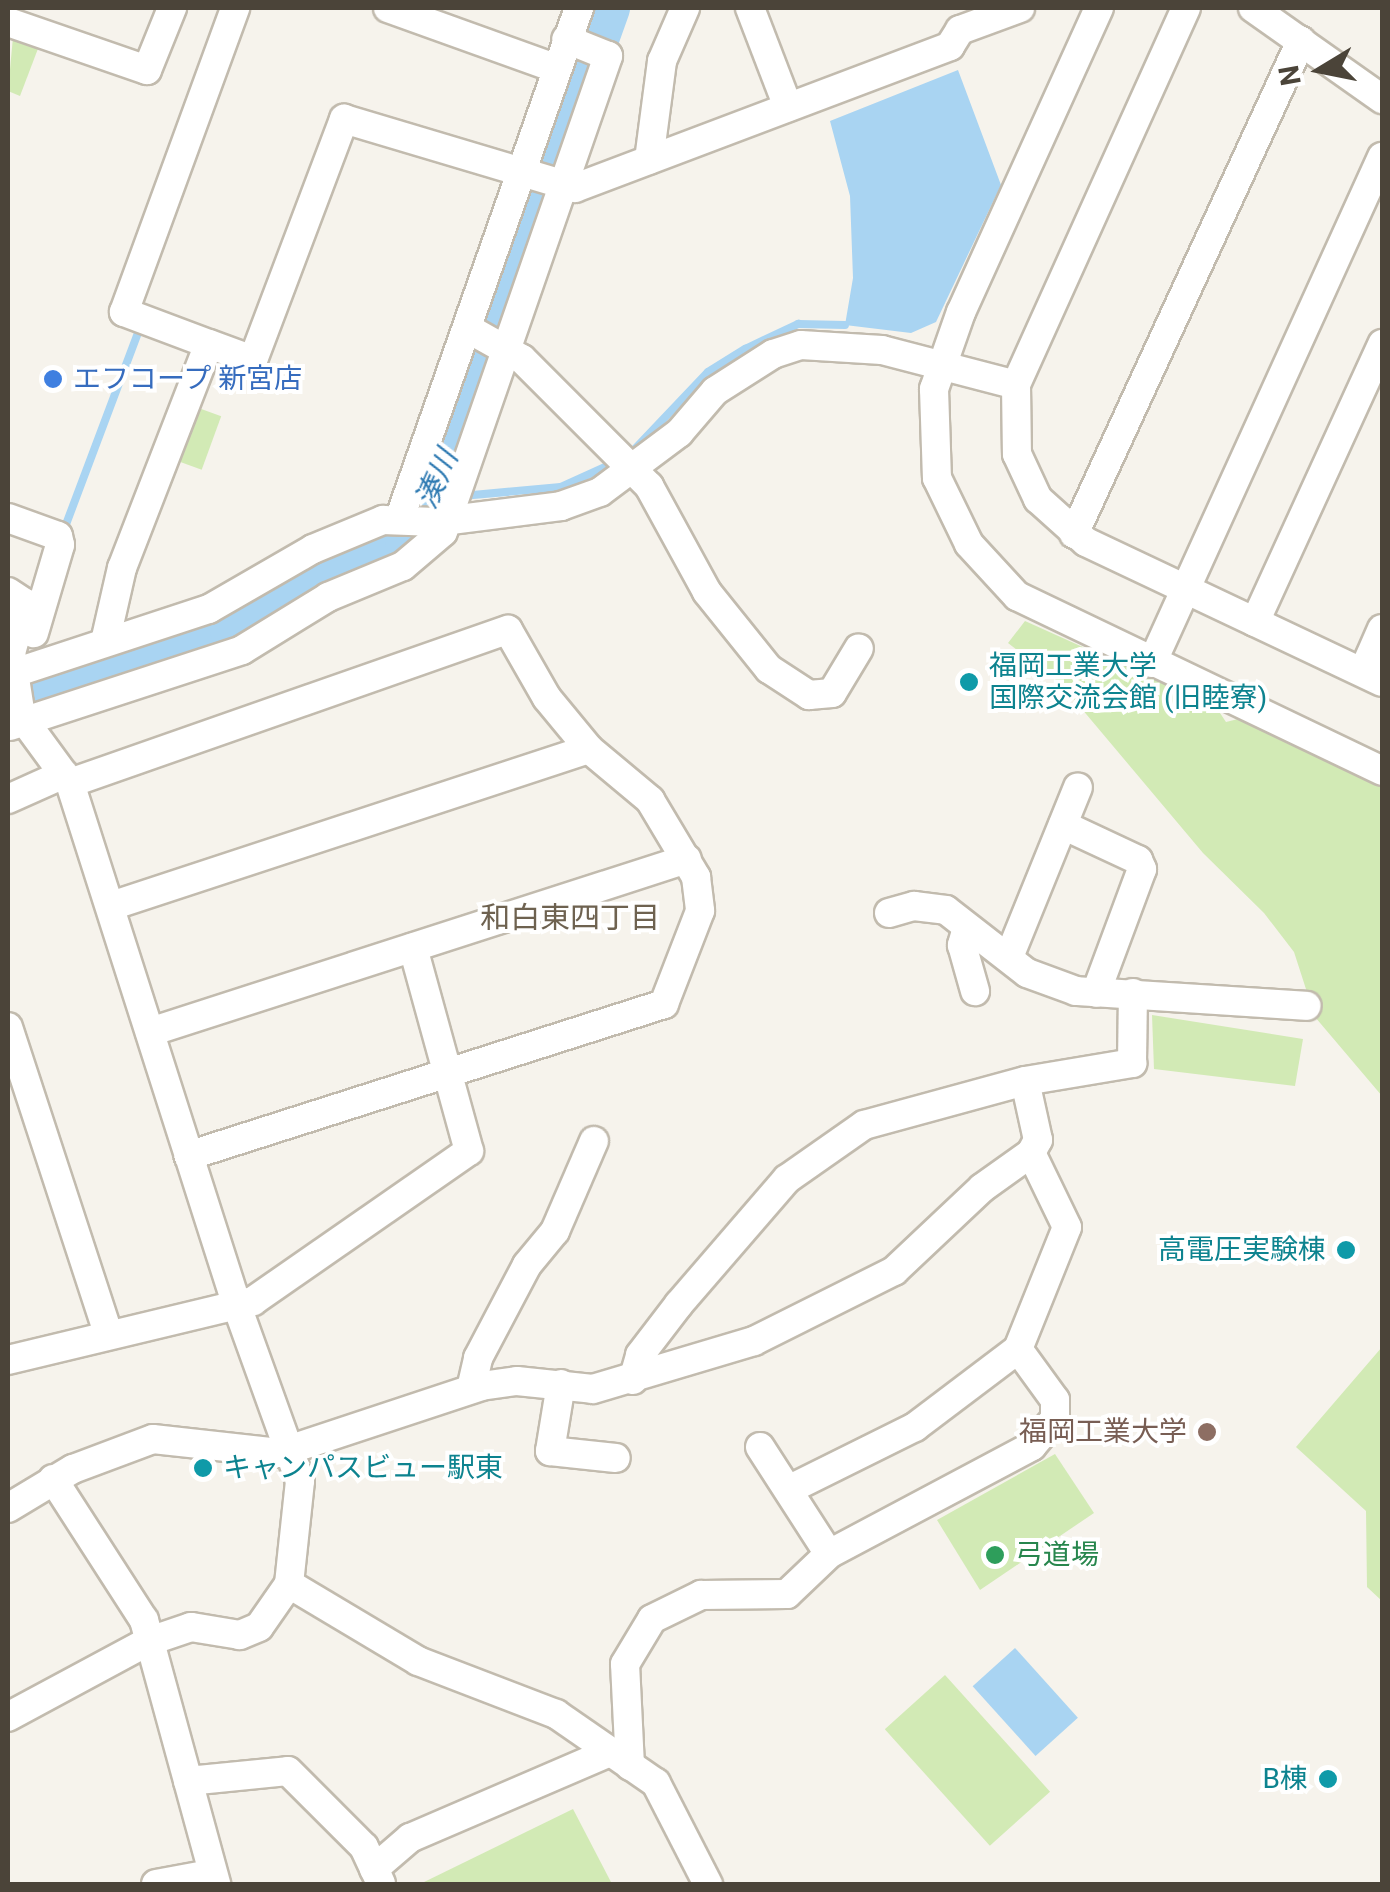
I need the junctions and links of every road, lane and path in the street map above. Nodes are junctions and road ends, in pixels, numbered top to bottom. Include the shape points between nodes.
1 (172, 8) edge
2 (235, 8) edge
3 (388, 8) edge
4 (579, 8) edge
5 (685, 8) edge
6 (750, 8) edge
7 (1020, 8) edge
8 (1099, 8) edge
9 (1186, 8) edge
10 (1253, 8) edge
11 (8, 22) edge
12 (566, 39) junction
13 (1300, 41) junction
14 (555, 68) junction
15 (1382, 99) edge
16 (788, 107) junction
17 (1382, 157) edge
18 (649, 160) junction
19 (521, 172) junction
20 (564, 185) junction
21 (489, 339) junction
22 (209, 344) junction
23 (1382, 344) edge
24 (945, 362) junction
25 (1016, 385) junction
26 (632, 471) junction
27 (400, 517) junction
28 (8, 518) edge
29 (449, 520) junction
30 (1074, 534) junction
31 (1185, 589) junction
32 (8, 592) edge
33 (1255, 622) junction
34 (1382, 629) edge
35 (105, 642) junction
36 (859, 648) dead end
37 (1152, 663) junction
38 (10, 674) edge
39 (1373, 677) edge
40 (16, 724) edge
41 (590, 749) junction
42 (1382, 770) edge
43 (67, 778) junction
44 (1078, 787) dead end
45 (8, 799) edge
46 (1063, 826) junction
47 (688, 859) junction
48 (111, 906) junction
49 (889, 912) dead end
50 (966, 931) junction
51 (413, 948) junction
52 (1009, 957) junction
53 (975, 991) dead end
54 (1096, 993) junction
55 (1132, 993) junction
56 (1306, 1006) dead end
57 (8, 1026) edge
58 (150, 1032) junction
59 (450, 1073) junction
60 (1025, 1082) junction
61 (594, 1141) dead end
62 (1030, 1153) junction
63 (190, 1156) junction
64 (237, 1306) junction
65 (108, 1333) junction
66 (1018, 1349) junction
67 (8, 1360) edge
68 (633, 1380) junction
69 (561, 1384) junction
70 (470, 1388) junction
71 (292, 1448) junction
72 (760, 1448) dead end
73 (616, 1458) dead end
74 (53, 1479) junction
75 (790, 1488) junction
76 (8, 1507) edge
77 (829, 1554) junction
78 (289, 1584) junction
79 (146, 1642) junction
80 (8, 1717) edge
81 (620, 1759) junction
82 (188, 1781) junction
83 (378, 1877) edge
84 (213, 1879) edge
85 (156, 1884) edge
86 (708, 1884) edge

1 - 11 street via 147,70
2 - 22 street via 124,312
3 - 14 street
4 - 12 street
5 - 18 street via 662,61
6 - 16 street
7 - 16 street via 960,30 950,46
8 - 24 street
9 - 25 street
10 - 13 street
12 - 14 street
12 - 20 street via 608,56
13 - 15 street
13 - 30 street
14 - 19 street
16 - 18 street
17 - 31 street
18 - 20 street via 575,188
19 - 20 street
19 - 21 street
19 - 22 street via 344,119 253,360
20 - 21 street
21 - 26 street
21 - 27 street
21 - 29 street
22 - 35 street via 122,568
23 - 33 street
24 - 25 street
24 - 26 street via 833,344 774,354 715,391 679,433
24 - 37 street via 934,389 937,478 969,544 1016,596
25 - 30 street via 1015,437 1028,485
26 - 29 street via 561,506
26 - 36 street via 649,486 706,592 768,670 808,695 832,693
27 - 29 street
27 - 35 street via 313,549 209,609
28 - 38 street via 59,541 31,644
29 - 40 street via 403,566 328,597 242,650
30 - 31 street
31 - 33 street
31 - 37 street
32 - 38 street via 25,603
33 - 39 street
34 - 39 street
35 - 38 street
37 - 42 street
38 - 40 street
40 - 43 street
41 - 43 street via 547,698 508,630
41 - 47 street via 650,800
41 - 48 street
43 - 45 street
43 - 48 street
44 - 46 street
46 - 52 street
46 - 54 street via 1138,860 1142,869
47 - 51 street
47 - 59 street via 700,911 664,1004
48 - 58 street
49 - 50 street via 931,906 946,910
50 - 52 street
50 - 53 street via 962,946
51 - 58 street
51 - 59 street
52 - 54 street via 1056,987
54 - 55 street
55 - 56 street
55 - 60 street via 1132,1062
57 - 65 street
58 - 63 street
59 - 63 street
59 - 64 street via 469,1150 254,1301
60 - 62 street via 1038,1140
60 - 68 street via 864,1124 787,1178 640,1355
61 - 70 street via 554,1232 526,1265 478,1358
62 - 66 street via 1068,1227
62 - 68 street via 982,1188 894,1271 754,1342
63 - 64 street
64 - 65 street
64 - 71 street
65 - 67 street
66 - 75 street via 915,1426
66 - 77 street via 1054,1400 1054,1419 1032,1446
68 - 69 street via 593,1388
69 - 70 street
69 - 73 street via 550,1452
70 - 71 street
71 - 74 street via 278,1453 153,1439
71 - 78 street via 300,1481
72 - 75 street
74 - 76 street
74 - 79 street via 144,1620
75 - 77 street
77 - 81 street via 787,1594 700,1595 652,1618 625,1664
78 - 79 street via 250,1633 192,1627
78 - 81 street via 418,1662 556,1714
79 - 80 street
79 - 82 street
81 - 83 street via 410,1838
81 - 86 street via 656,1783
82 - 83 street via 288,1771 364,1847
82 - 84 street
84 - 85 street

